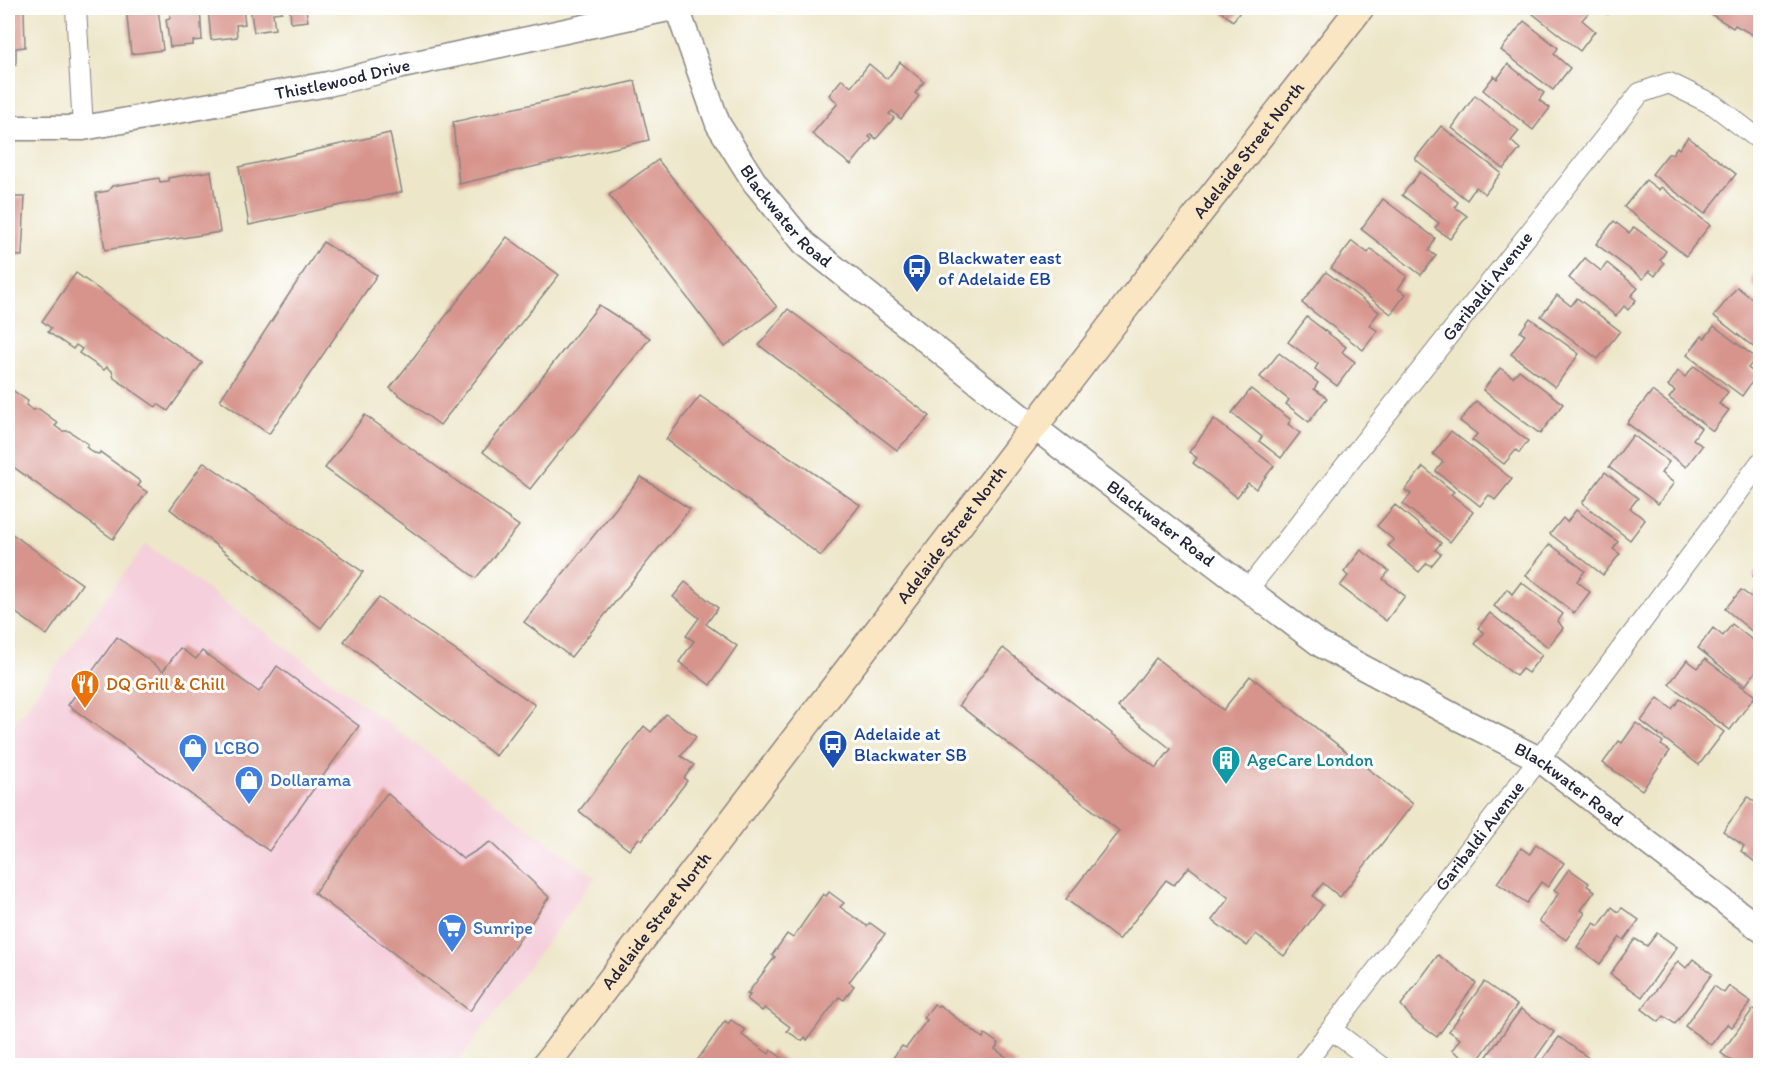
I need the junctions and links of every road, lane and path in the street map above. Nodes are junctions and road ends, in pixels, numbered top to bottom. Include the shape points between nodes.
1 (76, 8) edge
2 (675, 8) edge
3 (1360, 8) edge
4 (8, 128) edge
5 (83, 128) junction
6 (1761, 140) edge
7 (1034, 427) junction
8 (1761, 463) edge
9 (1248, 589) junction
10 (1539, 759) junction
11 (1761, 929) edge
12 (1332, 1030) junction
13 (545, 1065) edge
14 (1303, 1065) edge
15 (1380, 1065) edge

1 - 5 street
2 - 5 street, Thistlewood Drive via 328,84
2 - 7 street, Blackwater Road via 718,124 755,183 804,243
3 - 7 main road, Adelaide Street North
4 - 5 street, Thistlewood Drive
6 - 9 street, Garibaldi Avenue via 1714,105 1669,83 1640,93
7 - 9 street, Blackwater Road
7 - 13 main road, Adelaide Street North
8 - 10 street, Garibaldi Avenue
9 - 10 street, Blackwater Road via 1321,645
10 - 11 street, Blackwater Road
10 - 12 street, Garibaldi Avenue
12 - 14 street, Garibaldi Avenue
12 - 15 street

